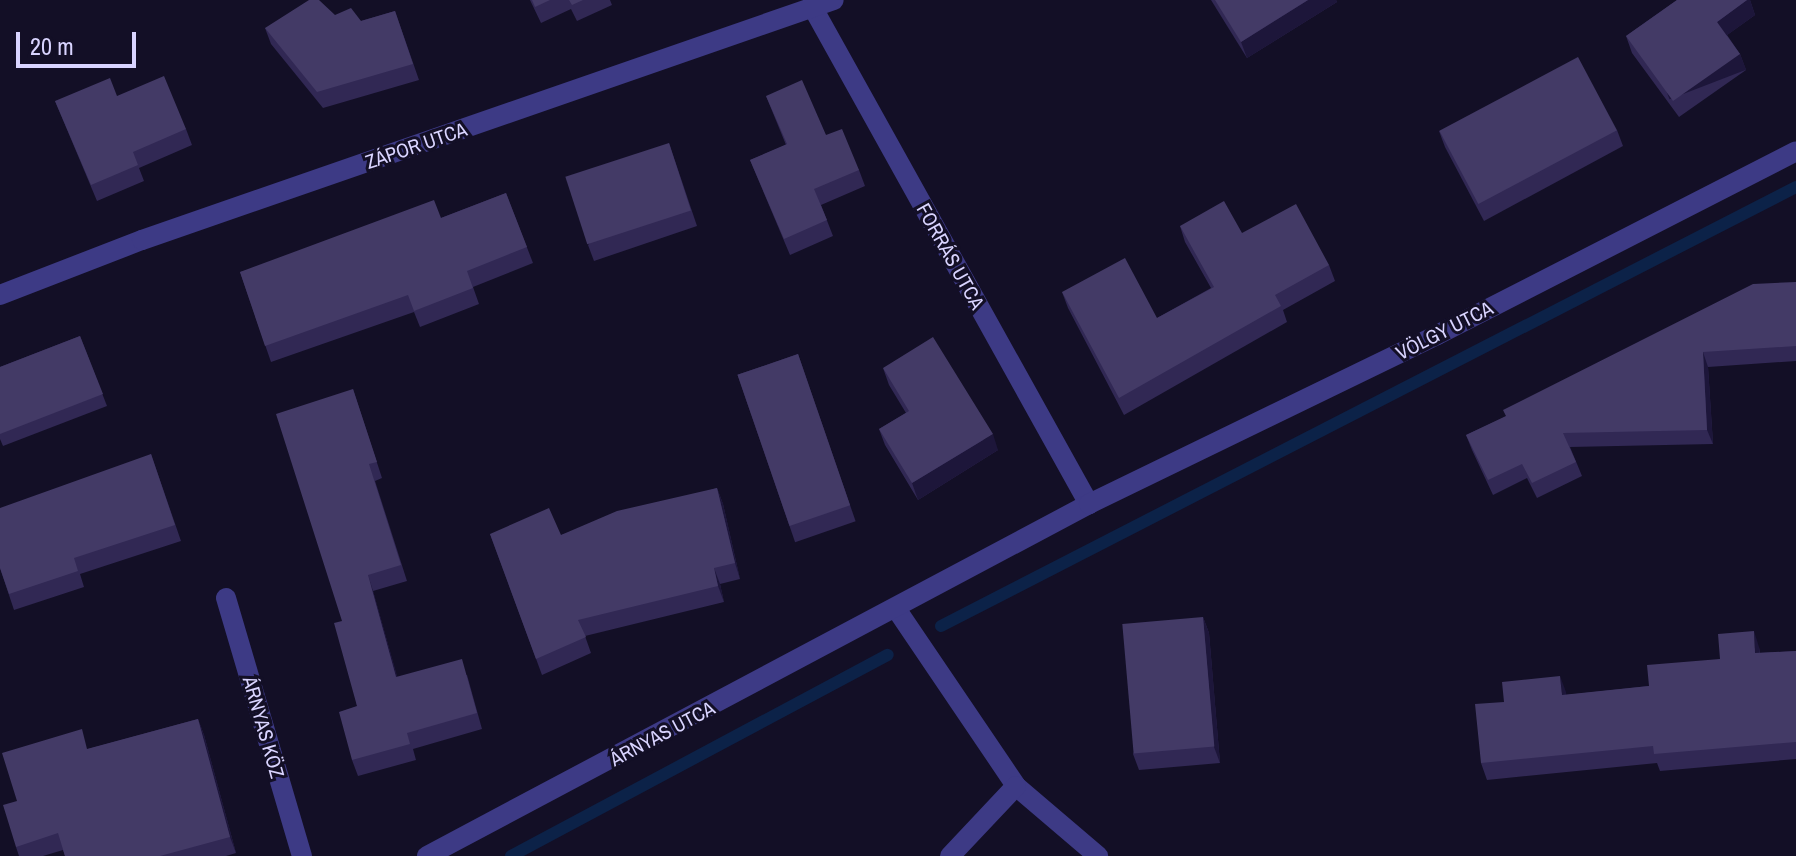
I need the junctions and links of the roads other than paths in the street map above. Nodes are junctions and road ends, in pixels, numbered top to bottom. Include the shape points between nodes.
1 (834, 0) edge
2 (813, 8) junction
3 (1796, 151) edge
4 (0, 295) edge
5 (1089, 504) junction
6 (226, 598) dead end
7 (897, 610) junction
8 (1016, 786) junction
9 (302, 856) edge
10 (427, 856) edge
11 (950, 856) edge
12 (1098, 856) edge

1 - 2 street, ZÁPOR UTCA
2 - 4 street, ZÁPOR UTCA via 142,240
2 - 5 street, FORRÁS UTCA
3 - 5 street, VÖLGY UTCA via 1437,335
5 - 7 street, ÁRNYAS UTCA
6 - 9 street, ÁRNYAS KÖZ
7 - 8 street
7 - 10 street, ÁRNYAS UTCA
8 - 11 street
8 - 12 street

